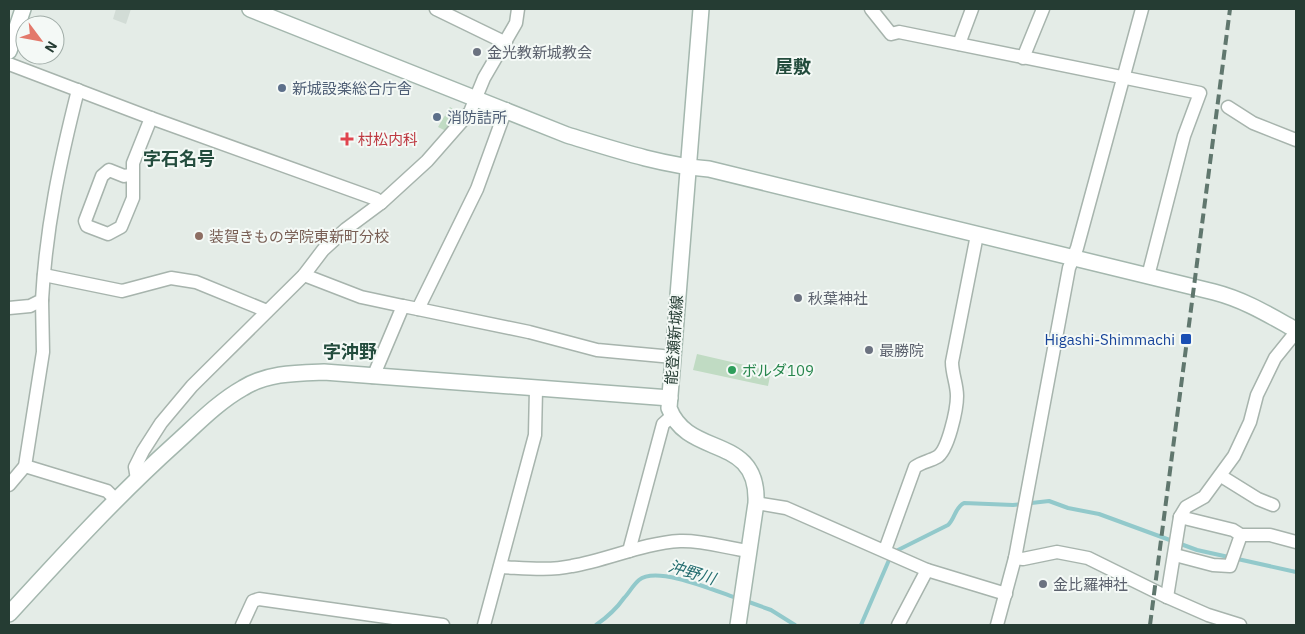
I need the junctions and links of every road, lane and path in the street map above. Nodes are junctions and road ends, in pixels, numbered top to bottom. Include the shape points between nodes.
1 (23, 9) edge
2 (250, 9) edge
3 (436, 9) edge
4 (518, 9) edge
5 (701, 9) edge
6 (872, 9) edge
7 (972, 9) edge
8 (1043, 9) edge
9 (1142, 9) edge
10 (506, 44) junction
11 (959, 44) junction
12 (9, 51) edge
13 (1023, 58) junction
14 (9, 64) edge
15 (1122, 78) junction
16 (78, 90) junction
17 (476, 98) junction
18 (1228, 107) dead end
19 (506, 110) junction
20 (151, 118) junction
21 (1296, 140) edge
22 (688, 167) junction
23 (133, 174) junction
24 (381, 203) junction
25 (977, 235) junction
26 (1073, 259) junction
27 (304, 274) junction
28 (44, 276) junction
29 (1148, 276) junction
30 (42, 300) junction
31 (403, 306) junction
32 (9, 308) edge
33 (418, 309) junction
34 (267, 311) junction
35 (1296, 331) edge
36 (673, 357) junction
37 (373, 377) junction
38 (536, 389) junction
39 (670, 398) junction
40 (672, 416) junction
41 (25, 466) junction
42 (1221, 476) junction
43 (137, 479) junction
44 (9, 485) edge
45 (115, 499) junction
46 (756, 504) junction
47 (1273, 505) dead end
48 (1180, 517) junction
49 (1241, 535) junction
50 (1296, 542) edge
51 (885, 550) junction
52 (628, 551) junction
53 (749, 551) junction
54 (1176, 555) junction
55 (1015, 558) junction
56 (500, 567) junction
57 (927, 570) junction
58 (1006, 594) junction
59 (1167, 597) junction
60 (9, 614) edge
61 (242, 625) edge
62 (443, 625) edge
63 (484, 625) edge
64 (738, 625) edge
65 (898, 625) edge
66 (997, 625) edge
67 (1240, 625) edge

1 - 12 street
2 - 17 street
3 - 10 street
4 - 10 street via 516,23
5 - 22 street, 能登瀬新城線
6 - 11 street via 891,34 899,32
7 - 11 street
8 - 13 street
9 - 15 street
10 - 17 street via 484,78
11 - 13 street
13 - 15 street
14 - 16 street
15 - 26 street
15 - 29 street via 1200,93 1184,136
16 - 20 street
16 - 28 street via 50,213
17 - 19 street
17 - 24 street via 470,112 427,161
18 - 21 street via 1253,123
19 - 22 street via 591,142
19 - 33 street via 477,188
20 - 23 street via 133,163
20 - 24 street
22 - 25 street via 709,169
22 - 36 street, 能登瀬新城線
23 - 23 street via 133,198 121,227 108,234 87,226 85,221 102,176 109,170 124,176
24 - 27 street via 323,250
25 - 26 street
25 - 51 street via 952,362 956,411 943,451 915,467
26 - 29 street
26 - 55 street
27 - 31 street via 361,297
27 - 34 street
28 - 30 street
28 - 34 street via 122,291 171,278 196,282
29 - 35 street via 1236,298
30 - 32 street via 30,306
30 - 41 street via 43,352
31 - 33 street
31 - 37 street
33 - 36 street via 597,350
34 - 43 street via 192,386 161,423 135,467
35 - 42 street via 1275,358 1257,395 1250,422
36 - 39 street, 能登瀬新城線
37 - 38 street
37 - 43 street via 324,372 294,373 269,377 243,387 218,405
38 - 39 street
38 - 56 street via 535,435
39 - 40 street, 能登瀬新城線
40 - 46 street via 679,426 694,436 744,462 757,486
40 - 52 street via 663,424
41 - 44 street
41 - 45 street via 107,491
42 - 47 street
42 - 48 street via 1204,497 1186,507
43 - 45 street
45 - 60 street
46 - 51 street via 786,508
46 - 53 street
48 - 49 street via 1233,530
48 - 54 street
49 - 50 street via 1270,535
49 - 54 street via 1230,566
51 - 57 street
52 - 53 street via 680,541
52 - 56 street via 547,570
53 - 64 street
54 - 59 street
55 - 58 street
55 - 59 street via 1057,552 1088,558
56 - 63 street
57 - 58 street
57 - 65 street
58 - 66 street
59 - 67 street
61 - 62 street via 253,601 259,599

